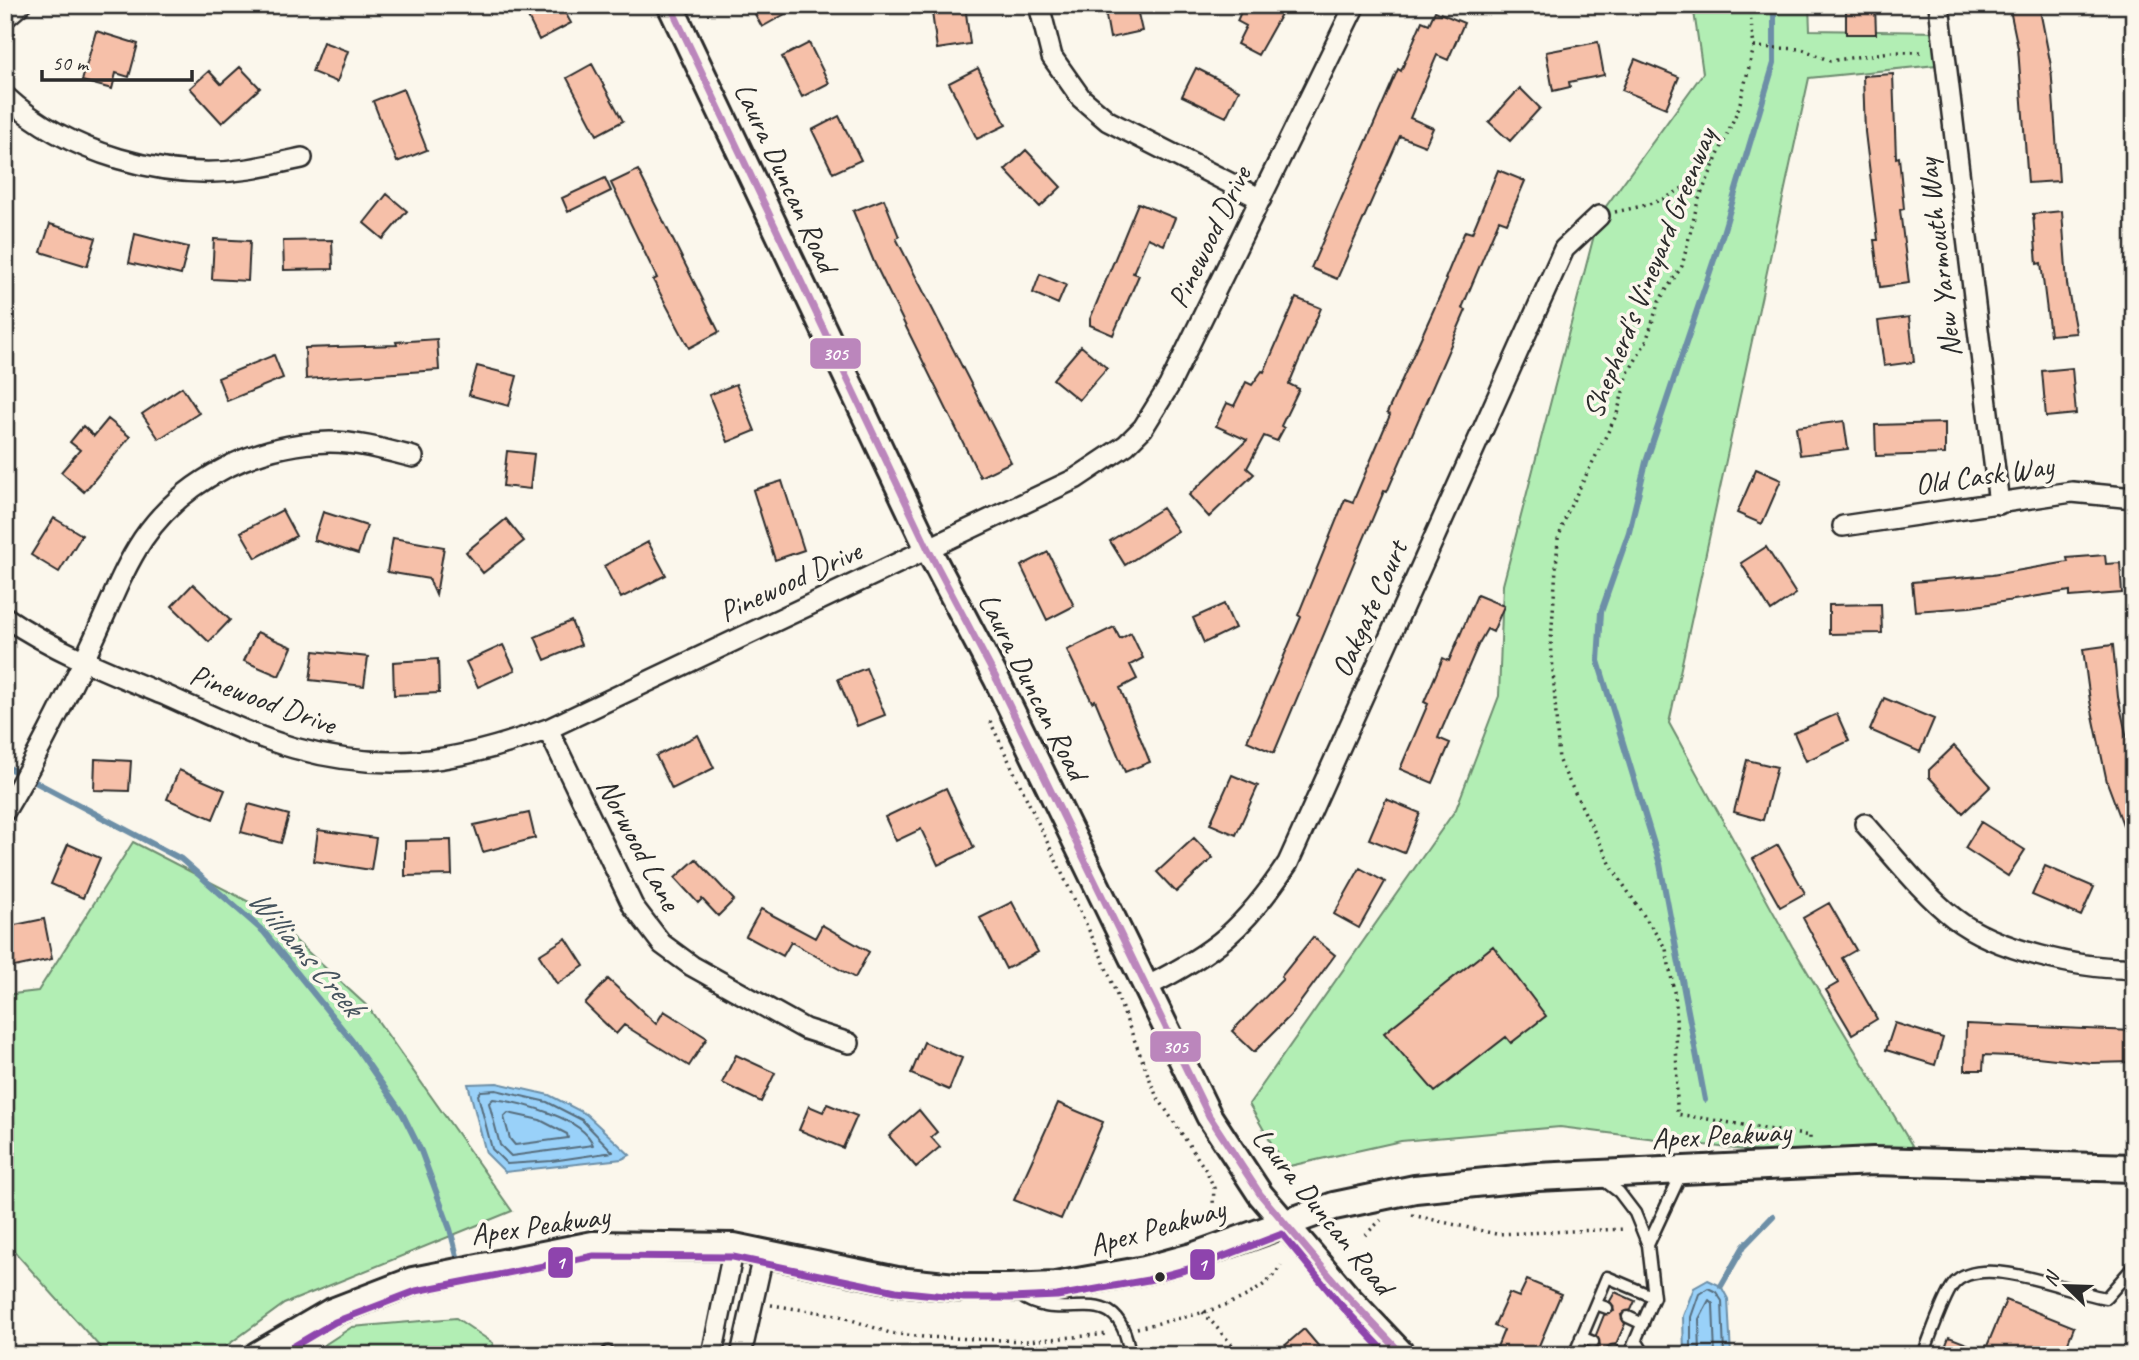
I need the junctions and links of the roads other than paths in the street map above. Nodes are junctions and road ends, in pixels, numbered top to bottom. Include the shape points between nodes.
1 (20, 5) edge
2 (670, 5) edge
3 (1039, 5) edge
4 (1355, 5) edge
5 (1939, 5) edge
6 (5, 18) edge
7 (5, 96) edge
8 (302, 158) dead end
9 (1261, 199) junction
10 (1599, 216) road end
11 (413, 457) dead end
12 (2134, 498) edge
13 (2000, 504) junction
14 (1843, 526) dead end
15 (928, 548) junction
16 (5, 617) edge
17 (83, 661) junction
18 (548, 729) junction
19 (5, 810) edge
20 (1865, 824) dead end
21 (2134, 968) edge
22 (1146, 987) junction
23 (849, 1043) dead end
24 (2134, 1168) edge
25 (1684, 1169) junction
26 (1596, 1174) junction
27 (1285, 1222) junction
28 (1648, 1245) junction
29 (734, 1247) junction
30 (764, 1251) junction
31 (2134, 1266) edge
32 (1010, 1288) junction
33 (1654, 1297) junction
34 (1596, 1304) junction
35 (1607, 1308) dead end
36 (1628, 1317) dead end
37 (1643, 1324) junction
38 (1581, 1337) junction
39 (1636, 1340) junction
40 (1592, 1342) dead end
41 (258, 1355) edge
42 (712, 1355) edge
43 (741, 1355) edge
44 (1130, 1355) edge
45 (1403, 1355) edge
46 (1574, 1355) edge
47 (1629, 1355) edge
48 (1645, 1355) edge
49 (1923, 1355) edge

1 - 6 street
2 - 15 street, Laura Duncan Road
3 - 9 street via 1052,57 1081,98 1108,121
4 - 9 street, Pinewood Drive
5 - 13 street, New Yarmouth Way
7 - 8 street via 69,138 136,162 211,171
9 - 15 street, Pinewood Drive via 1169,386 1143,428 1075,479
10 - 22 street, Oakgate Court via 1564,249 1288,863 1245,921 1208,954
11 - 17 street via 364,444 298,444 246,457 219,471 163,514 143,539
12 - 13 street, Old Cask Way via 2072,492
13 - 14 street, Old Cask Way
15 - 18 street, Pinewood Drive
15 - 22 street, Laura Duncan Road
16 - 17 street, Pinewood Drive
17 - 18 street, Pinewood Drive via 292,748 362,761 439,761 493,749
17 - 19 street
18 - 23 street, Norwood Lane via 633,906 662,944 692,966 805,1029
20 - 21 street via 1954,919 2041,957 2102,969
22 - 27 street, Laura Duncan Road via 1209,1116 1260,1194
24 - 25 main road, Apex Peakway via 1873,1161
25 - 26 main road, Apex Peakway
25 - 28 lane
26 - 27 main road, Apex Peakway via 1415,1189
26 - 28 lane via 1619,1192 1635,1213
27 - 32 main road, Apex Peakway via 1145,1270 1055,1286
27 - 45 street, Laura Duncan Road
28 - 33 lane
29 - 30 main road, Apex Peakway
29 - 41 main road, Apex Peakway via 593,1245 425,1278 330,1313
29 - 42 street
30 - 32 main road, Apex Peakway via 897,1281
30 - 43 street
31 - 49 lane via 2106,1298 2004,1272 1976,1271 1953,1284
32 - 44 lane via 1026,1300 1050,1308 1091,1305 1110,1309 1127,1333
33 - 34 lane via 1607,1277
33 - 37 lane
34 - 35 lane
34 - 38 lane
36 - 37 lane
37 - 39 lane
38 - 40 lane
38 - 46 lane
39 - 47 lane
39 - 48 lane

